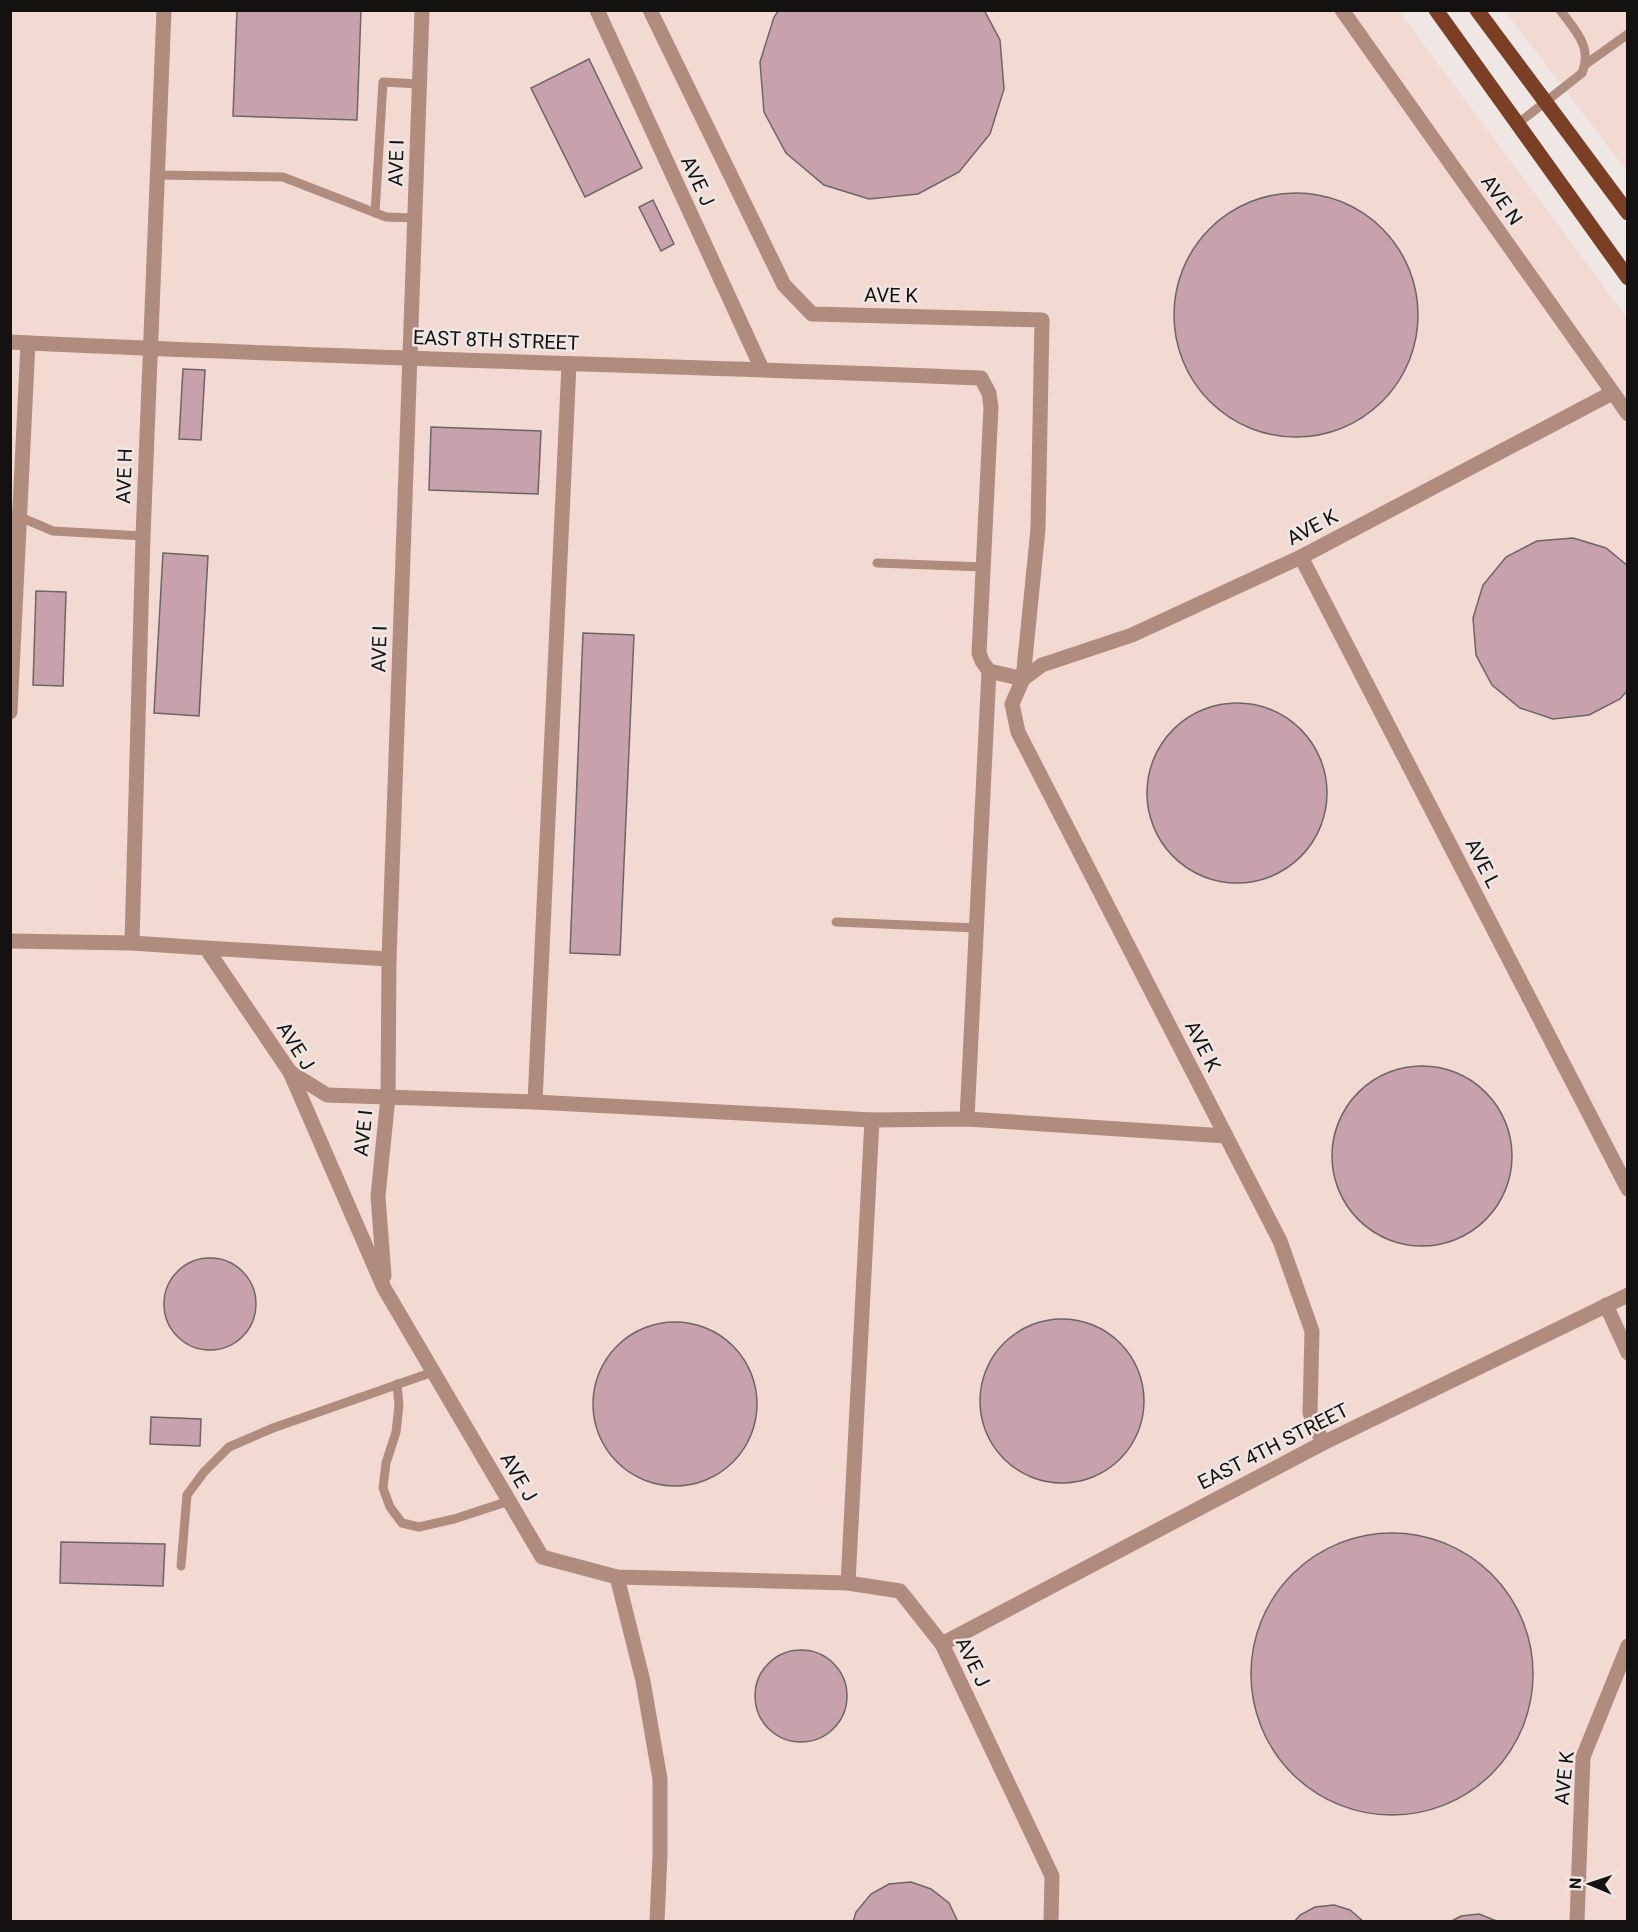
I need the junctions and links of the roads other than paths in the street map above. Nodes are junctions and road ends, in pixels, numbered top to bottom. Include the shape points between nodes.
1 (164, 10) edge
2 (422, 10) edge
3 (597, 10) edge
4 (650, 10) edge
5 (1342, 10) edge
6 (1436, 10) edge
7 (1477, 10) edge
8 (1560, 10) edge
9 (1628, 34) edge
10 (1586, 64) junction
11 (419, 84) junction
12 (1546, 103) junction
13 (1516, 125) junction
14 (157, 175) junction
15 (375, 213) junction
16 (1628, 213) edge
17 (415, 218) junction
18 (1628, 278) edge
19 (10, 342) edge
20 (28, 343) junction
21 (150, 347) junction
22 (410, 359) junction
23 (569, 364) junction
24 (762, 369) junction
25 (1612, 393) junction
26 (1628, 414) edge
27 (15, 517) edge
28 (143, 536) junction
29 (1301, 557) junction
30 (877, 563) dead end
31 (984, 567) junction
32 (989, 671) junction
33 (1023, 679) junction
34 (10, 712) edge
35 (836, 922) dead end
36 (977, 928) junction
37 (10, 941) edge
38 (132, 944) junction
39 (206, 948) junction
40 (388, 959) junction
41 (290, 1072) junction
42 (388, 1097) junction
43 (536, 1102) junction
44 (967, 1119) junction
45 (872, 1120) junction
46 (1226, 1136) junction
47 (1628, 1189) edge
48 (384, 1288) junction
49 (1628, 1294) edge
50 (1606, 1305) junction
51 (1628, 1353) edge
52 (433, 1372) junction
53 (397, 1384) junction
54 (1323, 1443) junction
55 (509, 1501) junction
56 (181, 1566) dead end
57 (617, 1577) junction
58 (848, 1583) junction
59 (942, 1644) junction
60 (1628, 1646) edge
61 (657, 1922) edge
62 (1051, 1922) edge
63 (1577, 1922) edge

1 - 14 street, AVE H
2 - 11 street, AVE I
3 - 24 street, AVE J
4 - 33 street, AVE K via 784,285 812,314 1042,320 1038,529
5 - 25 street, AVE N
6 - 13 main road
7 - 12 main road
8 - 10 lane via 1582,40
9 - 10 lane
10 - 12 lane via 1582,73
11 - 15 lane via 382,82
11 - 17 street, AVE I
12 - 13 lane
12 - 16 main road
13 - 18 main road
14 - 15 lane via 283,177
14 - 21 street, AVE H
15 - 17 lane
17 - 22 street, AVE I
19 - 20 street, EAST 8TH STREET
20 - 21 street, EAST 8TH STREET
20 - 27 street
21 - 22 street, EAST 8TH STREET
21 - 28 street, AVE H
22 - 23 street, EAST 8TH STREET
22 - 40 street, AVE I
23 - 24 street, EAST 8TH STREET
23 - 43 street
24 - 31 street, EAST 8TH STREET via 981,378 991,407
25 - 26 street, AVE N
25 - 29 street, AVE K
27 - 28 lane via 53,531
27 - 34 street
28 - 38 street, AVE H
29 - 33 street, AVE K via 1132,635 1042,665
29 - 47 street, AVE L
30 - 31 lane
31 - 32 street via 980,653
32 - 33 street
32 - 36 street
33 - 46 street, AVE K via 1012,704 1018,732
35 - 36 lane
36 - 44 street
37 - 38 street
38 - 39 street
39 - 40 street
39 - 41 street, AVE J
40 - 42 street, AVE I
41 - 42 street via 327,1095
41 - 48 street, AVE J
42 - 43 street
42 - 48 street, AVE I via 378,1196
43 - 45 street
44 - 45 street
44 - 46 street
45 - 58 street
46 - 54 street, AVE K via 1280,1241 1312,1331 1310,1413
48 - 52 street, AVE J
49 - 50 street, EAST 4TH STREET
50 - 51 street
50 - 54 street, EAST 4TH STREET
52 - 53 lane
52 - 55 street, AVE J
53 - 55 lane via 396,1432 383,1488 402,1523 419,1527
53 - 56 lane via 229,1447 187,1495
54 - 59 street, EAST 4TH STREET
55 - 57 street, AVE J via 542,1557
57 - 58 street, AVE J
57 - 61 street via 643,1681 660,1779
58 - 59 street, AVE J via 900,1591
59 - 62 street, AVE J via 1052,1876
60 - 63 street, AVE K via 1583,1757

